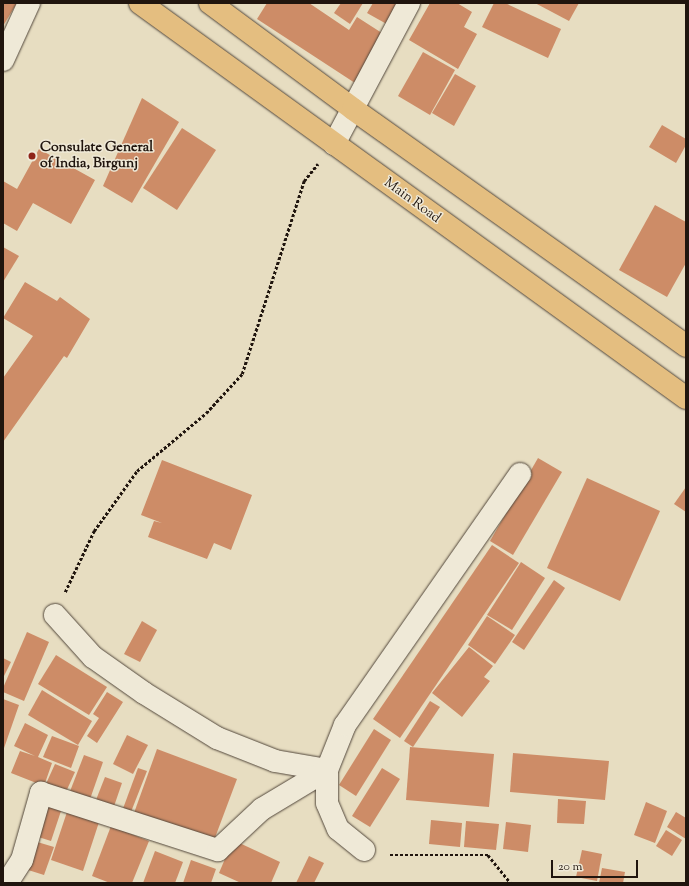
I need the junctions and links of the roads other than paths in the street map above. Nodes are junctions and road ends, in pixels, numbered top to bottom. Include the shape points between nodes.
1 (29, 3) edge
2 (140, 3) edge
3 (210, 3) edge
4 (409, 3) edge
5 (3, 60) edge
6 (353, 109) junction
7 (334, 144) junction
8 (686, 346) edge
9 (686, 398) edge
10 (520, 474) dead end
11 (55, 615) road end
12 (327, 770) junction
13 (364, 850) road end
14 (8, 882) edge

1 - 5 street
2 - 7 main road, Main Road
3 - 6 main road
4 - 6 street
6 - 7 street
6 - 8 main road
7 - 9 main road, Main Road
10 - 12 street via 345,725
11 - 12 street via 93,657 144,693 217,738 275,761
12 - 13 street via 327,802 338,829
12 - 14 street via 262,809 218,850 41,794 22,860

